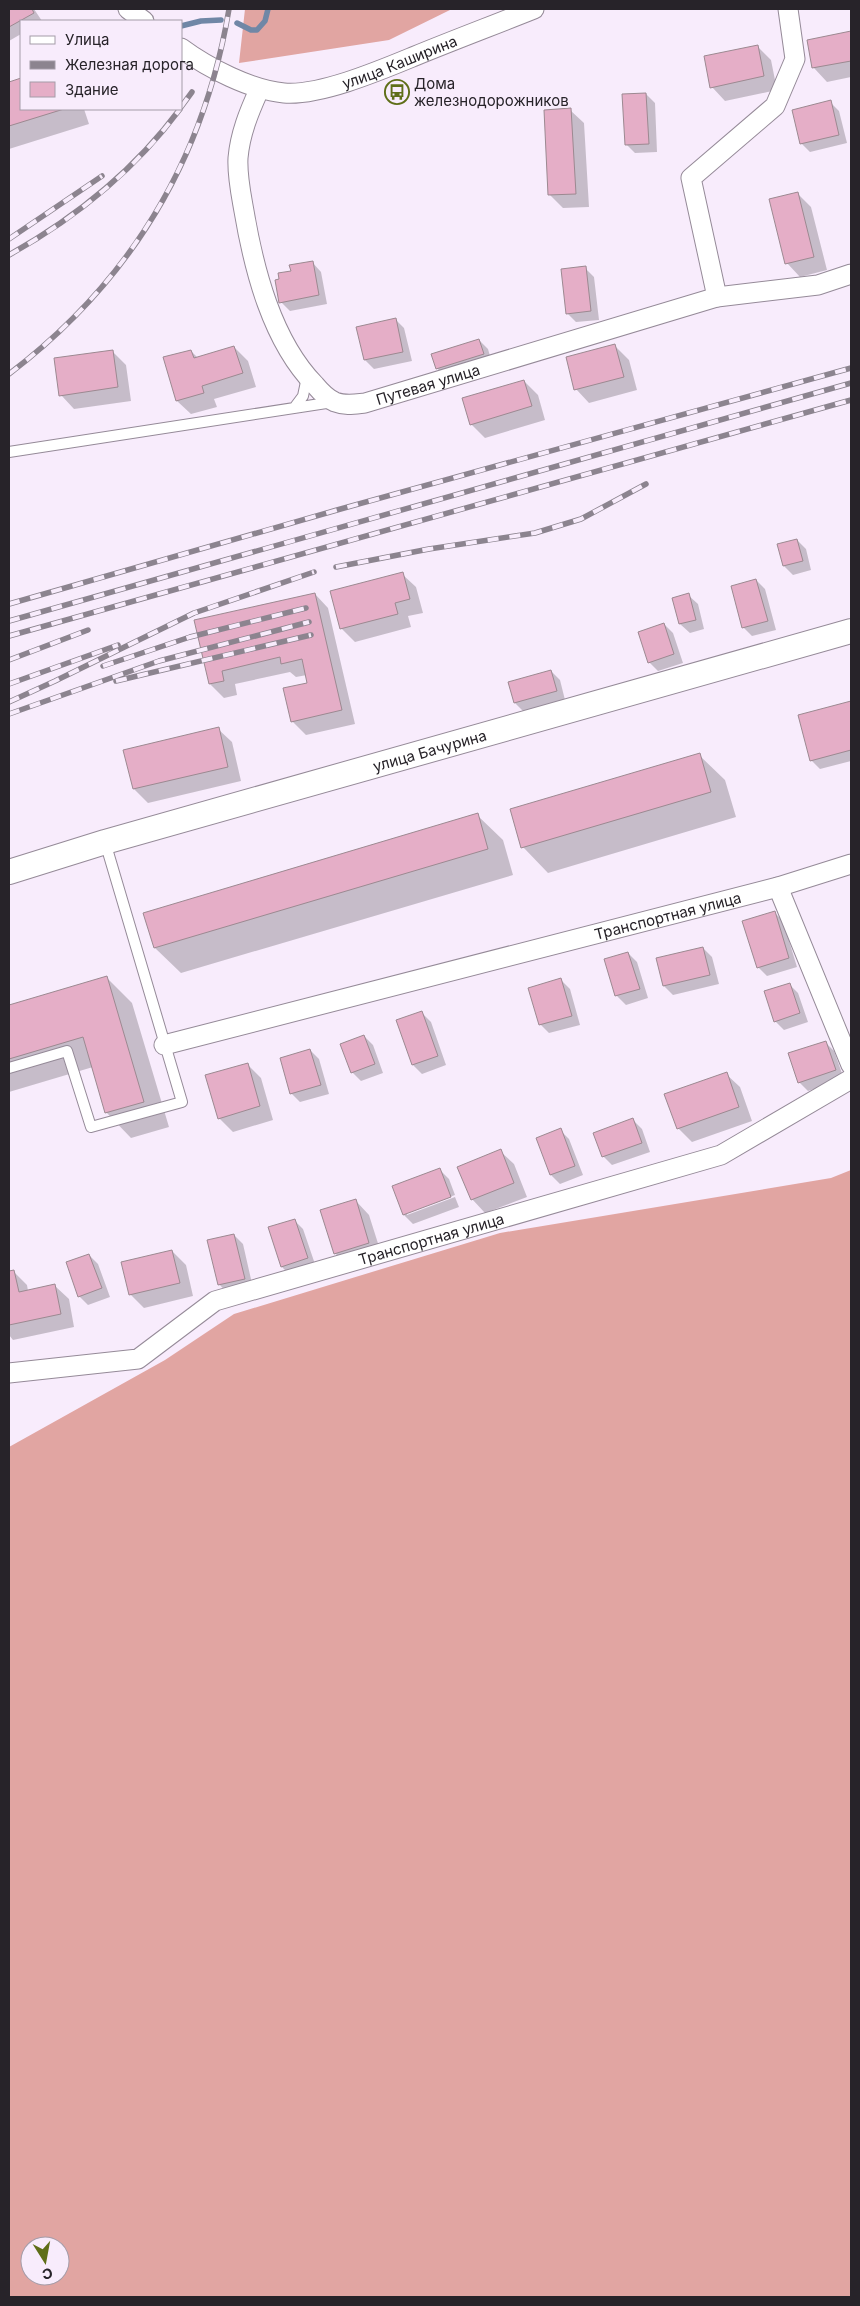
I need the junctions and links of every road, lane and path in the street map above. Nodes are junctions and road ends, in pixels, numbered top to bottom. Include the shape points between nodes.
1 (128, 9) edge
2 (534, 9) edge
3 (788, 9) edge
4 (143, 20) edge
5 (182, 49) edge
6 (259, 90) junction
7 (851, 274) edge
8 (717, 297) junction
9 (307, 377) junction
10 (334, 402) junction
11 (294, 408) junction
12 (9, 452) edge
13 (851, 631) edge
14 (105, 842) junction
15 (851, 864) edge
16 (9, 872) edge
17 (778, 887) junction
18 (164, 1045) junction
19 (851, 1065) edge
20 (9, 1068) edge
21 (851, 1079) edge
22 (9, 1373) edge

1 - 4 street
2 - 6 street, улица Каширина via 358,79 287,94
3 - 8 street via 795,59 775,106 691,178
5 - 6 street, улица Каширина via 202,63
6 - 9 street via 240,140 238,160 244,210 269,311
7 - 8 street, Путевая улица via 818,285
8 - 10 street, Путевая улица via 365,403
9 - 10 street
9 - 11 lane via 303,396
10 - 11 lane
11 - 12 lane
13 - 14 street, улица Бачурина
14 - 16 street, улица Бачурина
14 - 18 lane
15 - 17 street, Транспортная улица
17 - 18 street, Транспортная улица
17 - 19 street
18 - 20 lane via 182,1102 91,1127 67,1050
21 - 22 street, Транспортная улица via 721,1155 215,1301 138,1359

